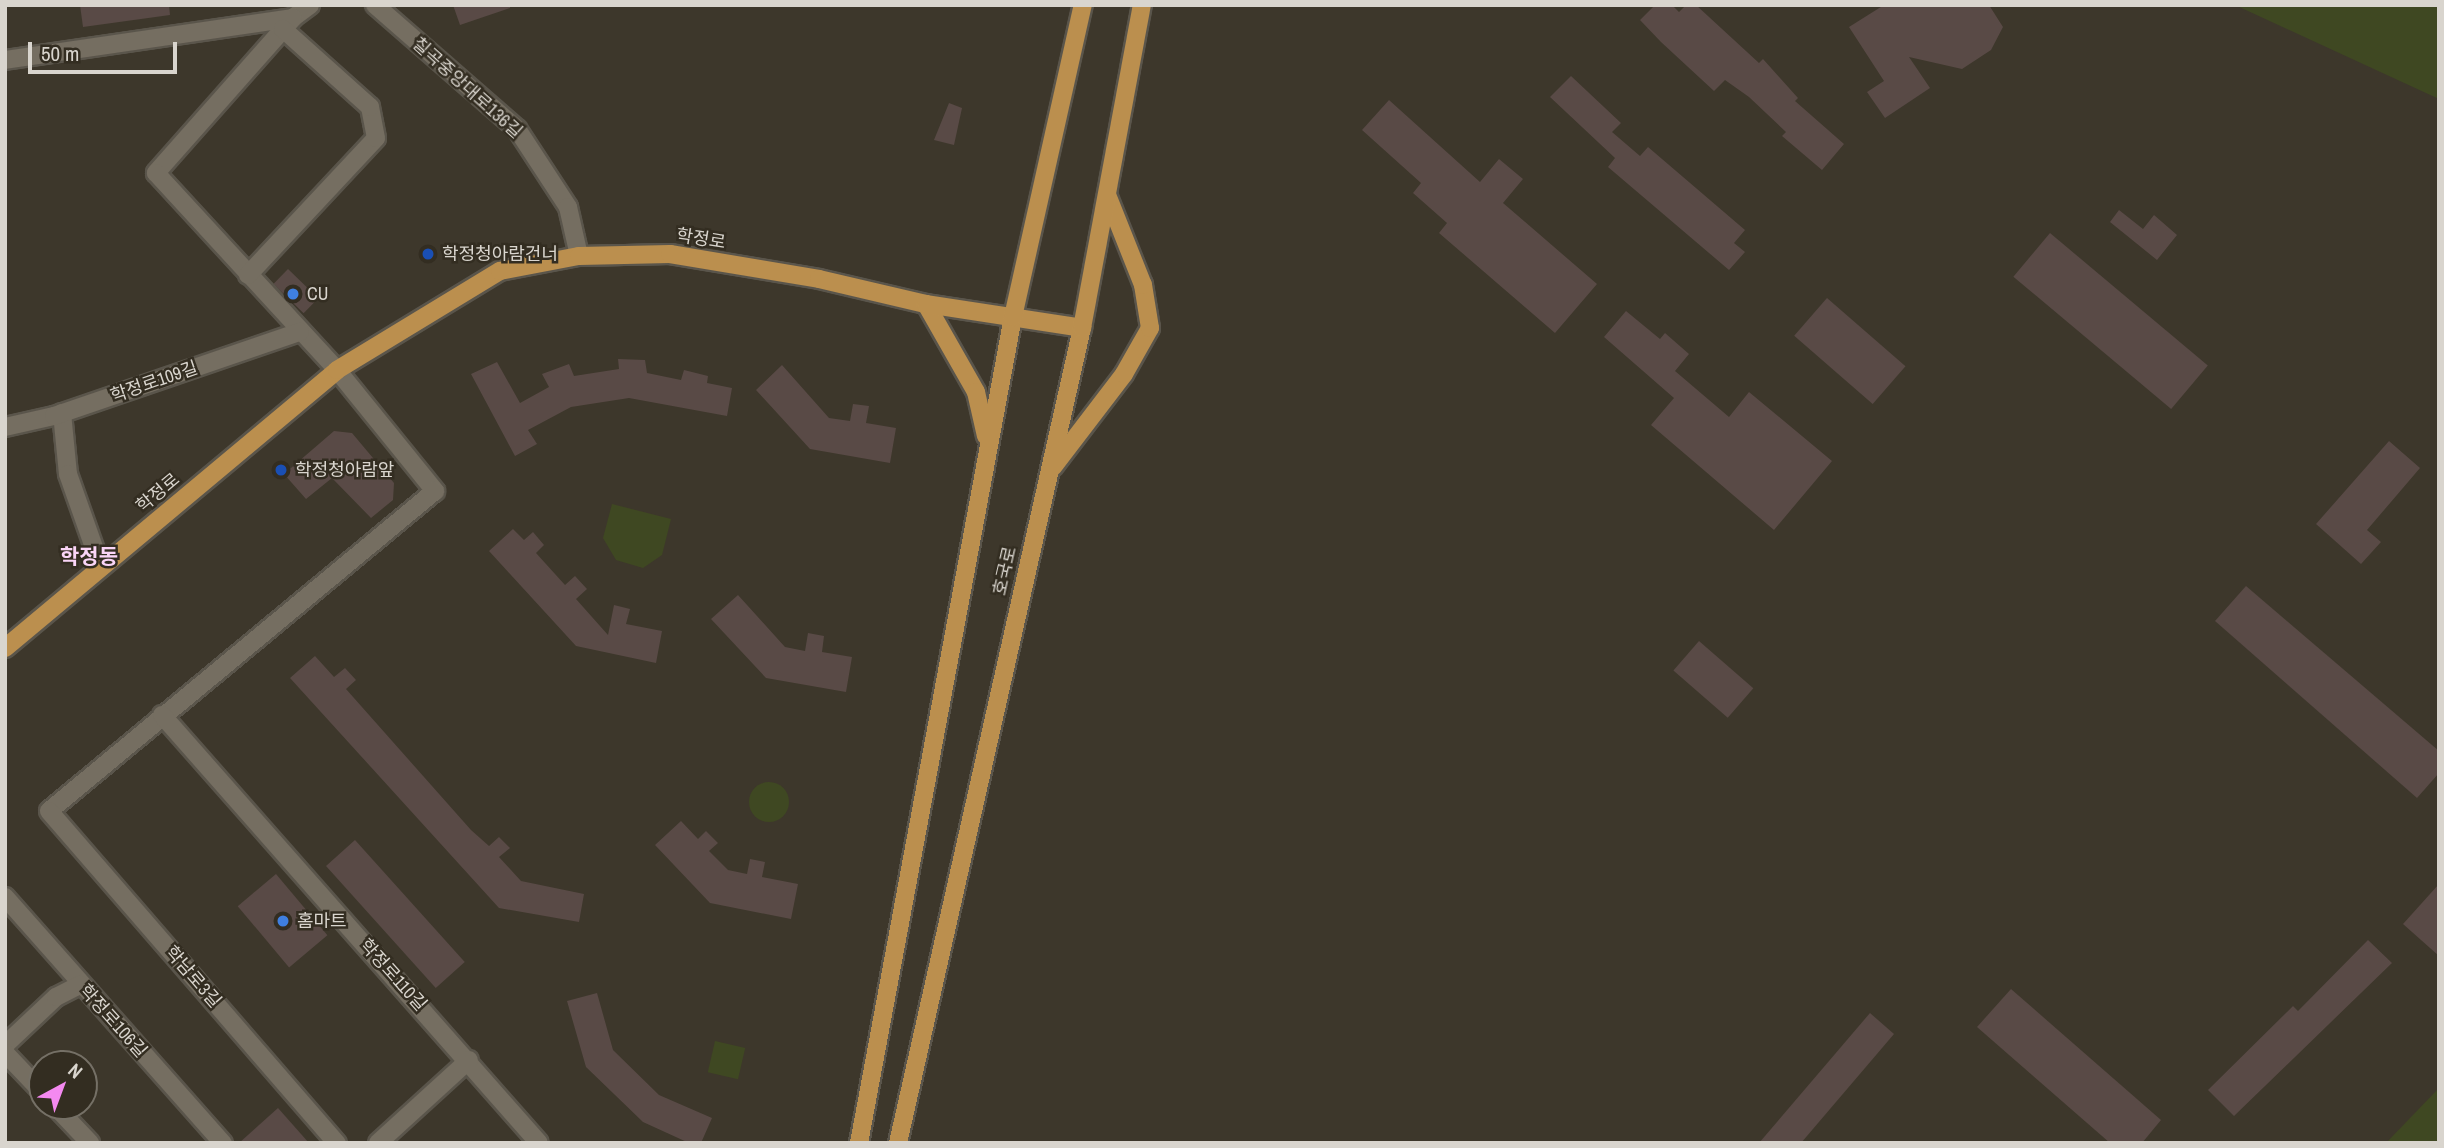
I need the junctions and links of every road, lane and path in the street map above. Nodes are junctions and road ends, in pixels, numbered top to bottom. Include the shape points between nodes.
1 (310, 5) edge
2 (375, 5) edge
3 (1083, 5) edge
4 (1142, 5) edge
5 (288, 23) junction
6 (5, 60) edge
7 (1107, 193) junction
8 (579, 256) junction
9 (248, 275) junction
10 (926, 304) junction
11 (1013, 317) junction
12 (1082, 328) junction
13 (300, 332) junction
14 (337, 370) junction
15 (62, 413) junction
16 (5, 427) edge
17 (986, 472) junction
18 (1049, 472) junction
19 (101, 567) junction
20 (5, 648) edge
21 (162, 715) junction
22 (5, 897) edge
23 (80, 985) junction
24 (5, 1045) edge
25 (5, 1053) edge
26 (469, 1060) junction
27 (28, 1077) edge
28 (68, 1120) edge
29 (90, 1143) edge
30 (223, 1143) edge
31 (337, 1143) edge
32 (378, 1143) edge
33 (539, 1143) edge
34 (859, 1143) edge
35 (898, 1143) edge

1 - 5 street
2 - 8 street, 칠곡중앙대로136길 via 517,129 568,207
3 - 11 main road, 호국로
4 - 7 main road, 호국로
5 - 6 street
5 - 9 street via 370,107 376,138
5 - 9 street via 156,173
7 - 12 main road, 호국로
7 - 18 main road via 1143,285 1150,328 1124,374
8 - 10 main road, 학정로 via 670,254 820,279
8 - 14 main road, 학정로 via 500,271
9 - 13 street
10 - 11 main road, 학정로
10 - 17 main road via 976,392 986,422
11 - 12 main road, 학정로
11 - 17 main road, 호국로
12 - 18 main road, 호국로
13 - 14 street
13 - 15 street, 학정로109길
14 - 19 main road, 학정로
14 - 21 street via 435,491
15 - 16 street, 학정로109길
15 - 19 street via 68,474
17 - 34 main road, 호국로
18 - 35 main road, 호국로
19 - 20 main road, 학정로
21 - 26 street, 학정로110길
21 - 31 street, 학남로3길 via 49,811
22 - 23 street, 학정로106길
23 - 24 street via 56,997
23 - 30 street, 학정로106길
25 - 27 street
26 - 32 street
26 - 33 street, 학정로110길
28 - 29 street

